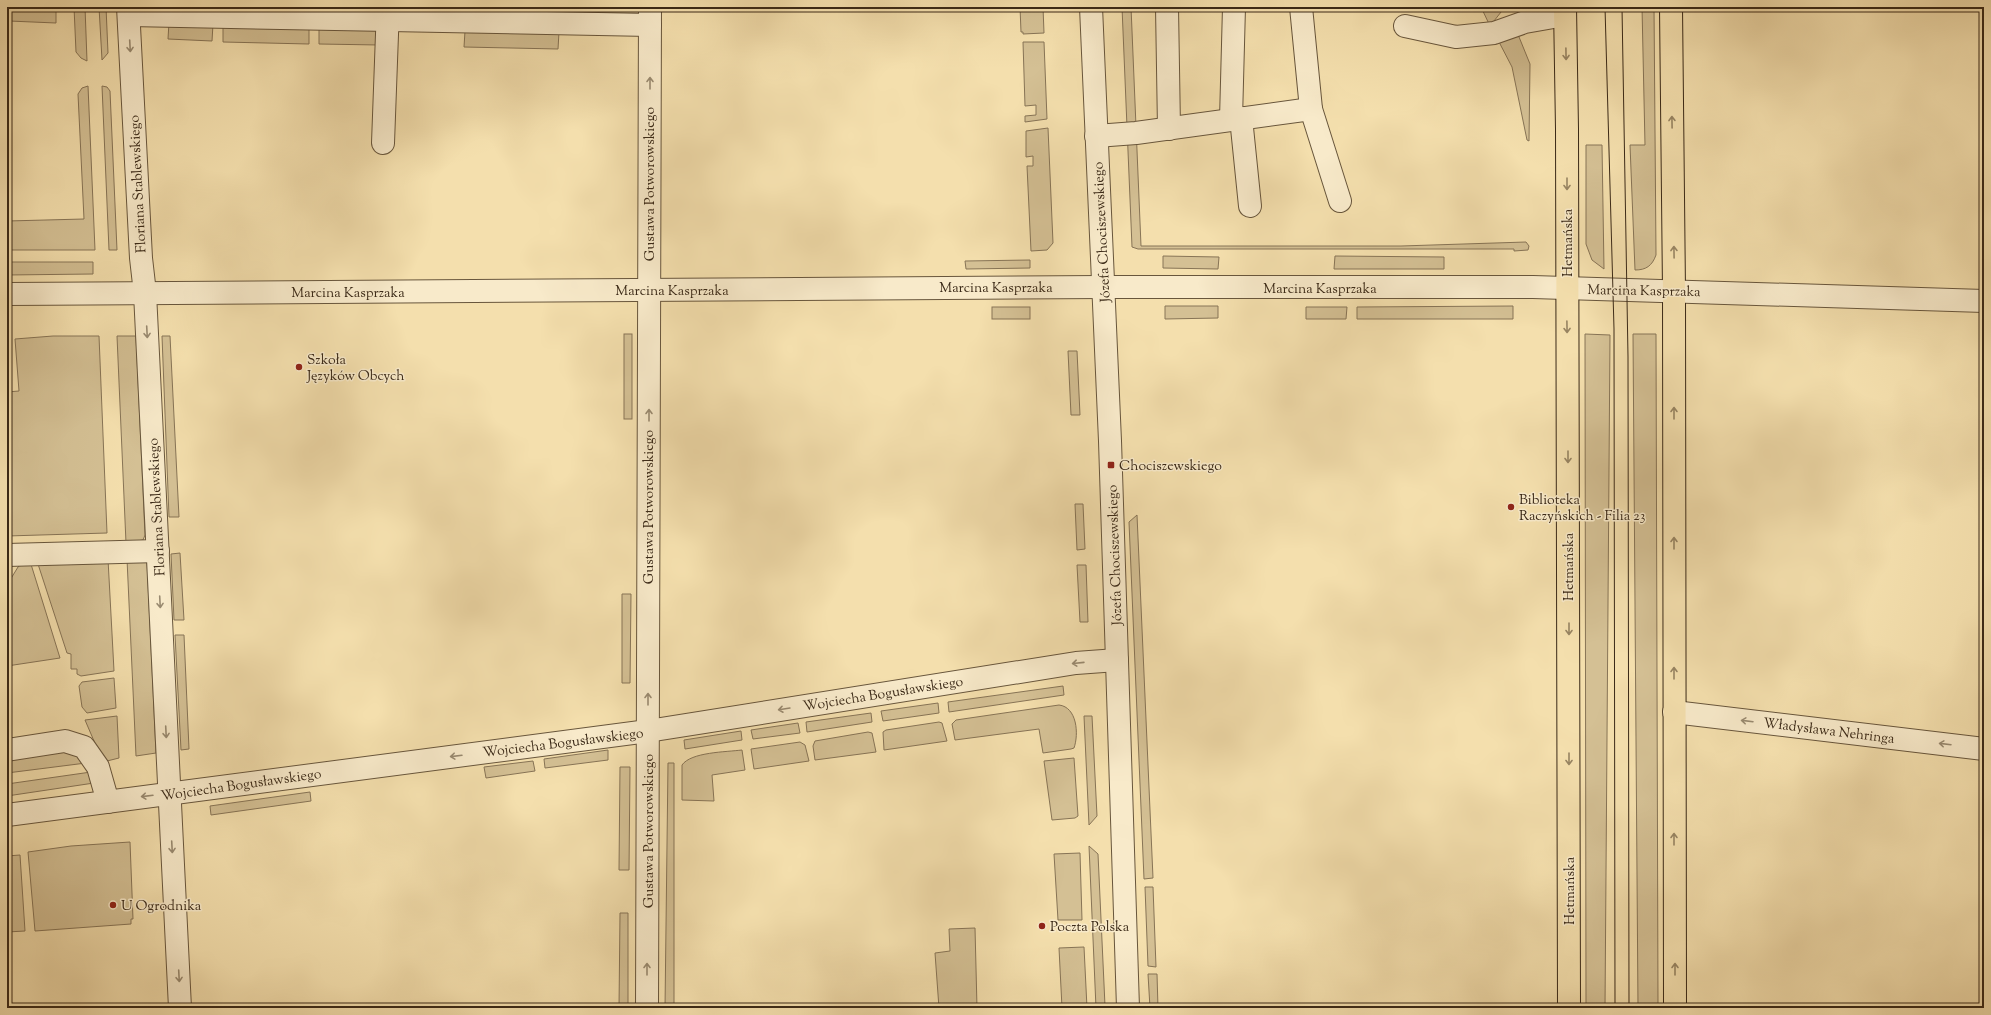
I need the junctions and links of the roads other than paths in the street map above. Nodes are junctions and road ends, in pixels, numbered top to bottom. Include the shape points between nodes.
1 (1091, 7) edge
2 (1167, 7) edge
3 (1234, 7) edge
4 (1301, 7) edge
5 (1671, 7) edge
6 (129, 11) edge
7 (1565, 11) edge
8 (388, 13) edge
9 (650, 16) edge
10 (1405, 26) dead end
11 (1311, 109) junction
12 (1236, 119) junction
13 (1169, 129) junction
14 (1096, 136) junction
15 (383, 143) dead end
16 (1340, 201) dead end
17 (1250, 206) dead end
18 (1103, 287) junction
19 (1567, 288) junction
20 (649, 290) junction
21 (1674, 291) junction
22 (145, 293) junction
23 (7, 294) edge
24 (1984, 301) edge
25 (158, 551) junction
26 (7, 555) edge
27 (1117, 660) junction
28 (1674, 712) junction
29 (648, 731) junction
30 (1984, 749) edge
31 (7, 750) edge
32 (169, 794) junction
33 (108, 802) junction
34 (7, 815) edge
35 (180, 1008) edge
36 (648, 1008) edge
37 (1128, 1008) edge
38 (1570, 1008) edge
39 (1675, 1008) edge

1 - 14 street, Józefa Chociszewskiego
2 - 13 street
3 - 12 street
4 - 11 street
21 -> 5 main road
6 - 8 street
6 -> 22 street, Floriana Stablewskiego via 141,258
7 - 10 street via 1494,33 1456,37
7 -> 19 main road, Hetmańska
8 - 9 street
8 - 15 street
20 -> 9 street, Gustawa Potworowskiego
11 - 12 street
11 - 16 street
12 - 13 street
12 - 17 street
13 - 14 street
14 - 18 street, Józefa Chociszewskiego
18 - 19 street, Marcina Kasprzaka
18 - 20 street, Marcina Kasprzaka
18 - 27 street, Józefa Chociszewskiego
19 - 21 street, Marcina Kasprzaka
19 -> 38 main road, Hetmańska
20 - 22 street, Marcina Kasprzaka
29 -> 20 street, Gustawa Potworowskiego
21 - 24 street, Marcina Kasprzaka
28 -> 21 main road
22 - 23 street, Marcina Kasprzaka
22 -> 25 street, Floriana Stablewskiego
25 - 26 street
25 -> 32 street, Floriana Stablewskiego
27 -> 29 street, Wojciecha Bogusławskiego via 1076,663
27 - 37 street, Józefa Chociszewskiego
30 -> 28 street, Władysława Nehringa
39 -> 28 main road
29 -> 32 street, Wojciecha Bogusławskiego
36 -> 29 street, Gustawa Potworowskiego
31 - 33 street via 65,741 84,747 98,767
32 -> 33 street, Wojciecha Bogusławskiego
32 -> 35 street, Floriana Stablewskiego
33 - 34 street, Wojciecha Bogusławskiego

